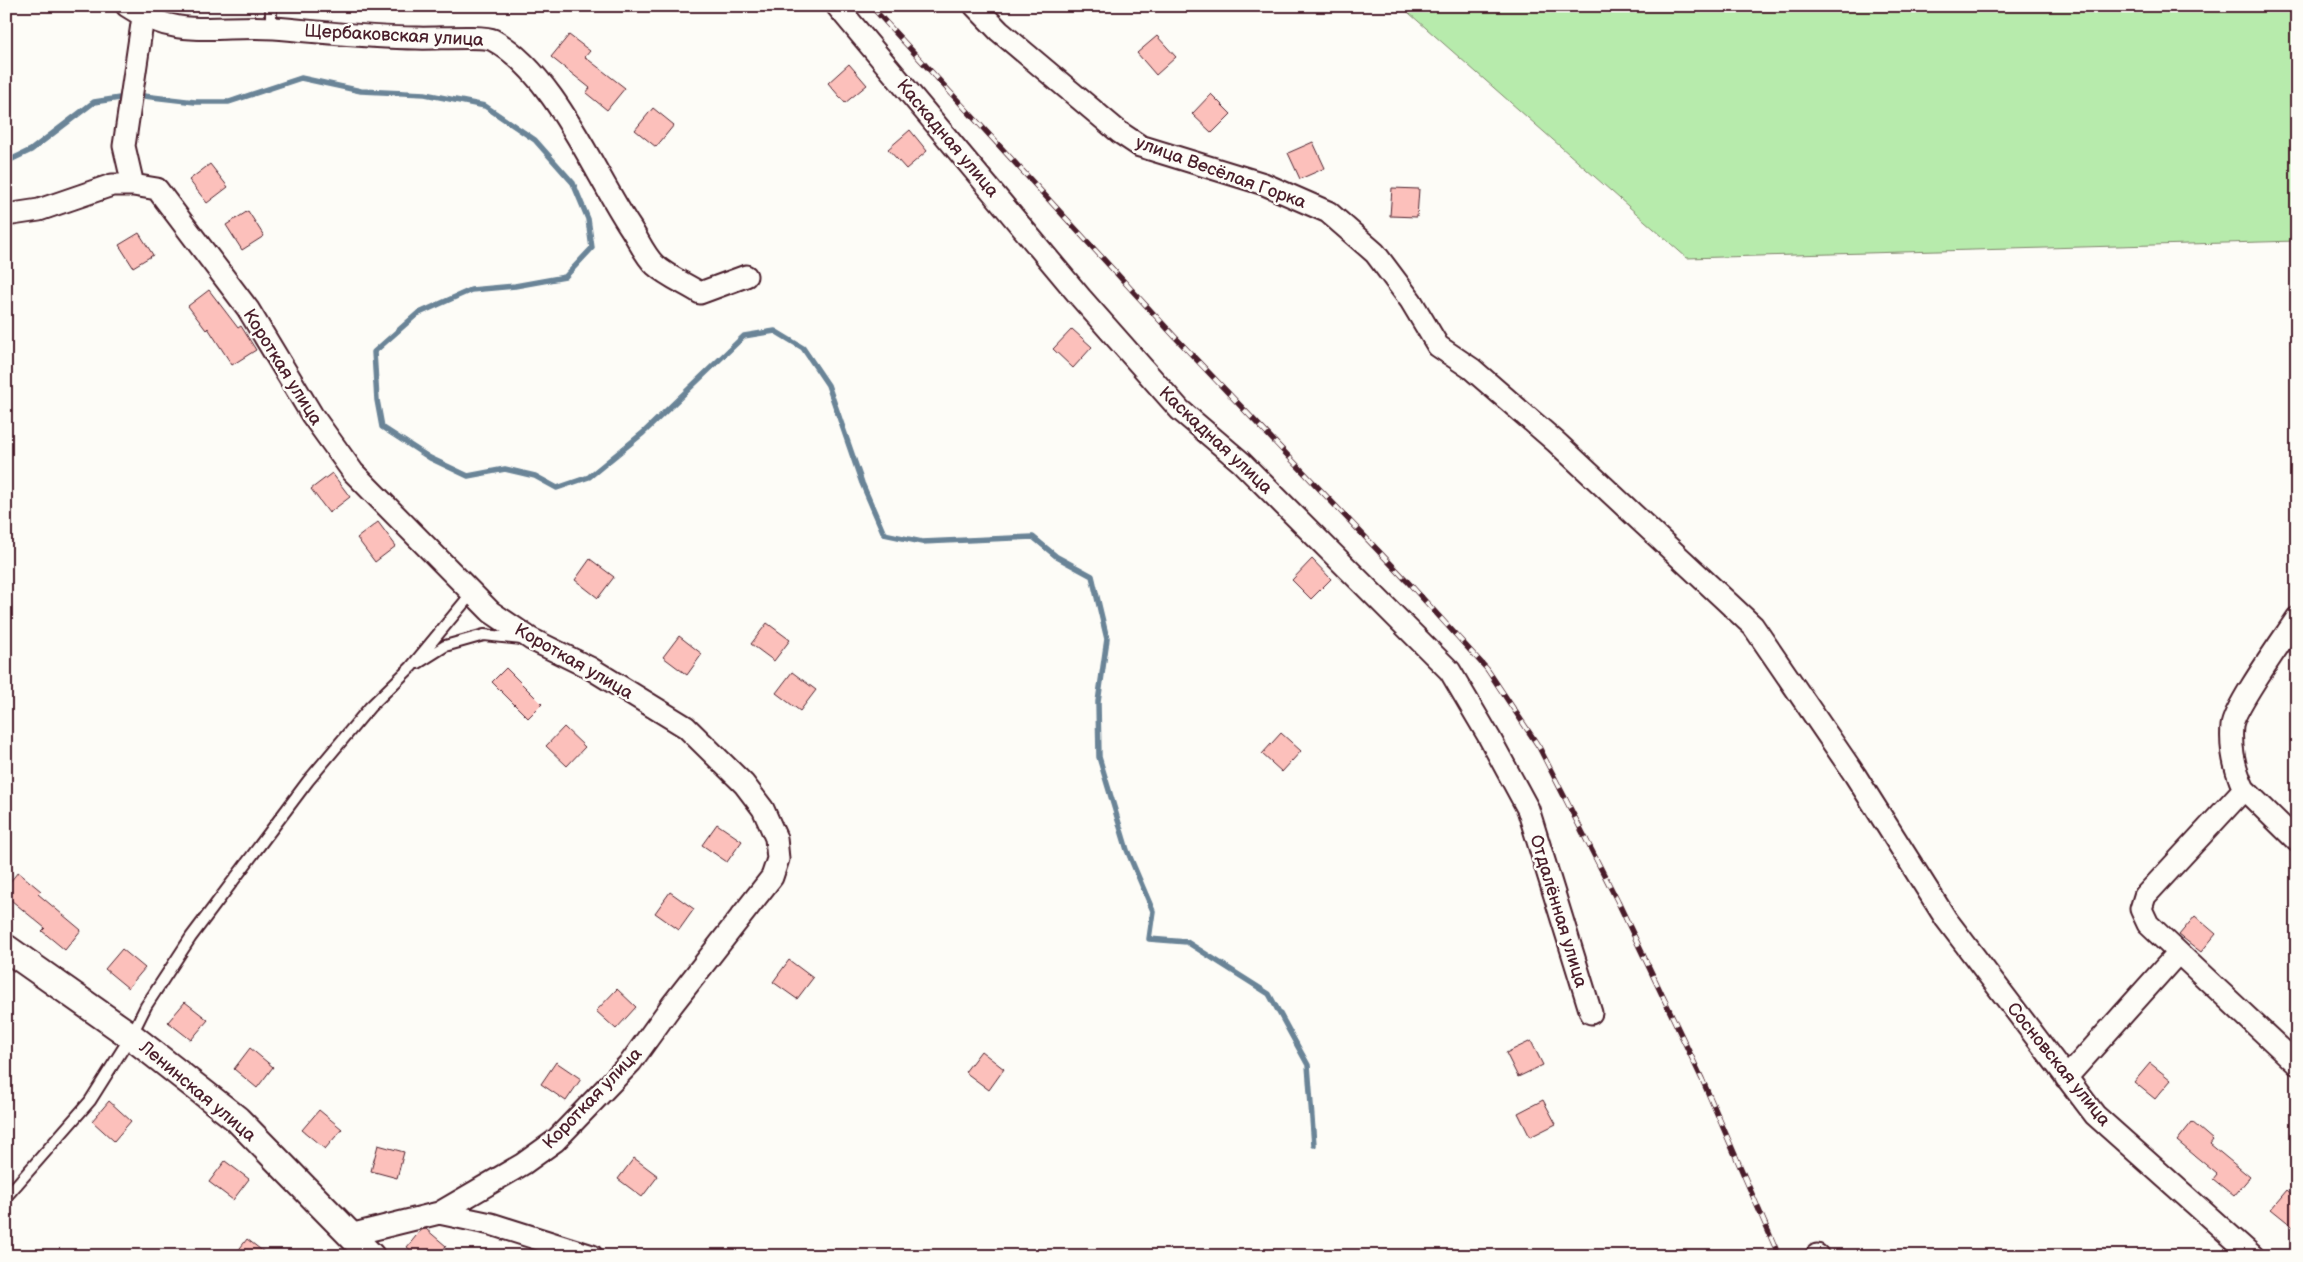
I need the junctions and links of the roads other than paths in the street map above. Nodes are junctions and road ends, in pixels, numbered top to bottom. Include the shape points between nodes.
1 (271, 6) edge
2 (837, 6) edge
3 (976, 6) edge
4 (135, 12) edge
5 (271, 28) junction
6 (134, 185) junction
7 (6, 215) edge
8 (746, 276) dead end
9 (472, 593) junction
10 (2297, 618) edge
11 (531, 639) junction
12 (411, 667) junction
13 (2244, 790) junction
14 (1528, 809) joint
15 (2297, 841) edge
16 (1946, 919) joint
17 (6, 948) edge
18 (2178, 953) junction
19 (1591, 1013) dead end
20 (131, 1036) junction
21 (2297, 1064) edge
22 (2066, 1078) junction
23 (6, 1197) edge
24 (439, 1213) junction
25 (350, 1235) junction
26 (371, 1256) edge
27 (592, 1256) edge
28 (2253, 1256) edge

1 - 5 lane
2 - 14 street, Каскадная улица via 1081,298 1180,410 1242,462 1450,671
3 - 16 street, улица Весёлая Горка via 1000,31 1119,132 1140,146 1264,184 1328,212 1375,253 1411,301 1438,346 1472,369 1564,449 1753,626 1855,774
4 - 5 street, Щербаковская улица via 179,28
4 - 6 street via 132,89 124,146
5 - 8 street, Щербаковская улица via 415,38 491,39 517,56 543,86 655,265 700,293
6 - 7 street, Короткая улица via 112,185 39,210
6 - 9 street, Короткая улица via 157,190 248,309 312,415 353,472
9 - 11 street, Короткая улица via 491,612
9 - 12 lane
10 - 13 street via 2245,698 2232,725 2234,763
11 - 12 lane via 484,635 445,646
11 - 24 street, Короткая улица via 590,668 686,727 744,784 763,809 776,838 778,859 772,877 631,1062 555,1141 523,1164
12 - 20 lane via 370,707 302,788 191,937 146,1006
13 - 15 street
13 - 18 street via 2145,896 2141,909 2148,924
14 - 19 street, Отдалённая улица
16 - 22 street, Сосновская улица
17 - 20 street, Ленинская улица
18 - 21 street
18 - 22 street
20 - 23 lane via 90,1101
20 - 25 street, Ленинская улица via 237,1120
22 - 28 street, Сосновская улица via 2095,1115
24 - 25 street
24 - 27 street via 491,1224
25 - 26 street, Ленинская улица

